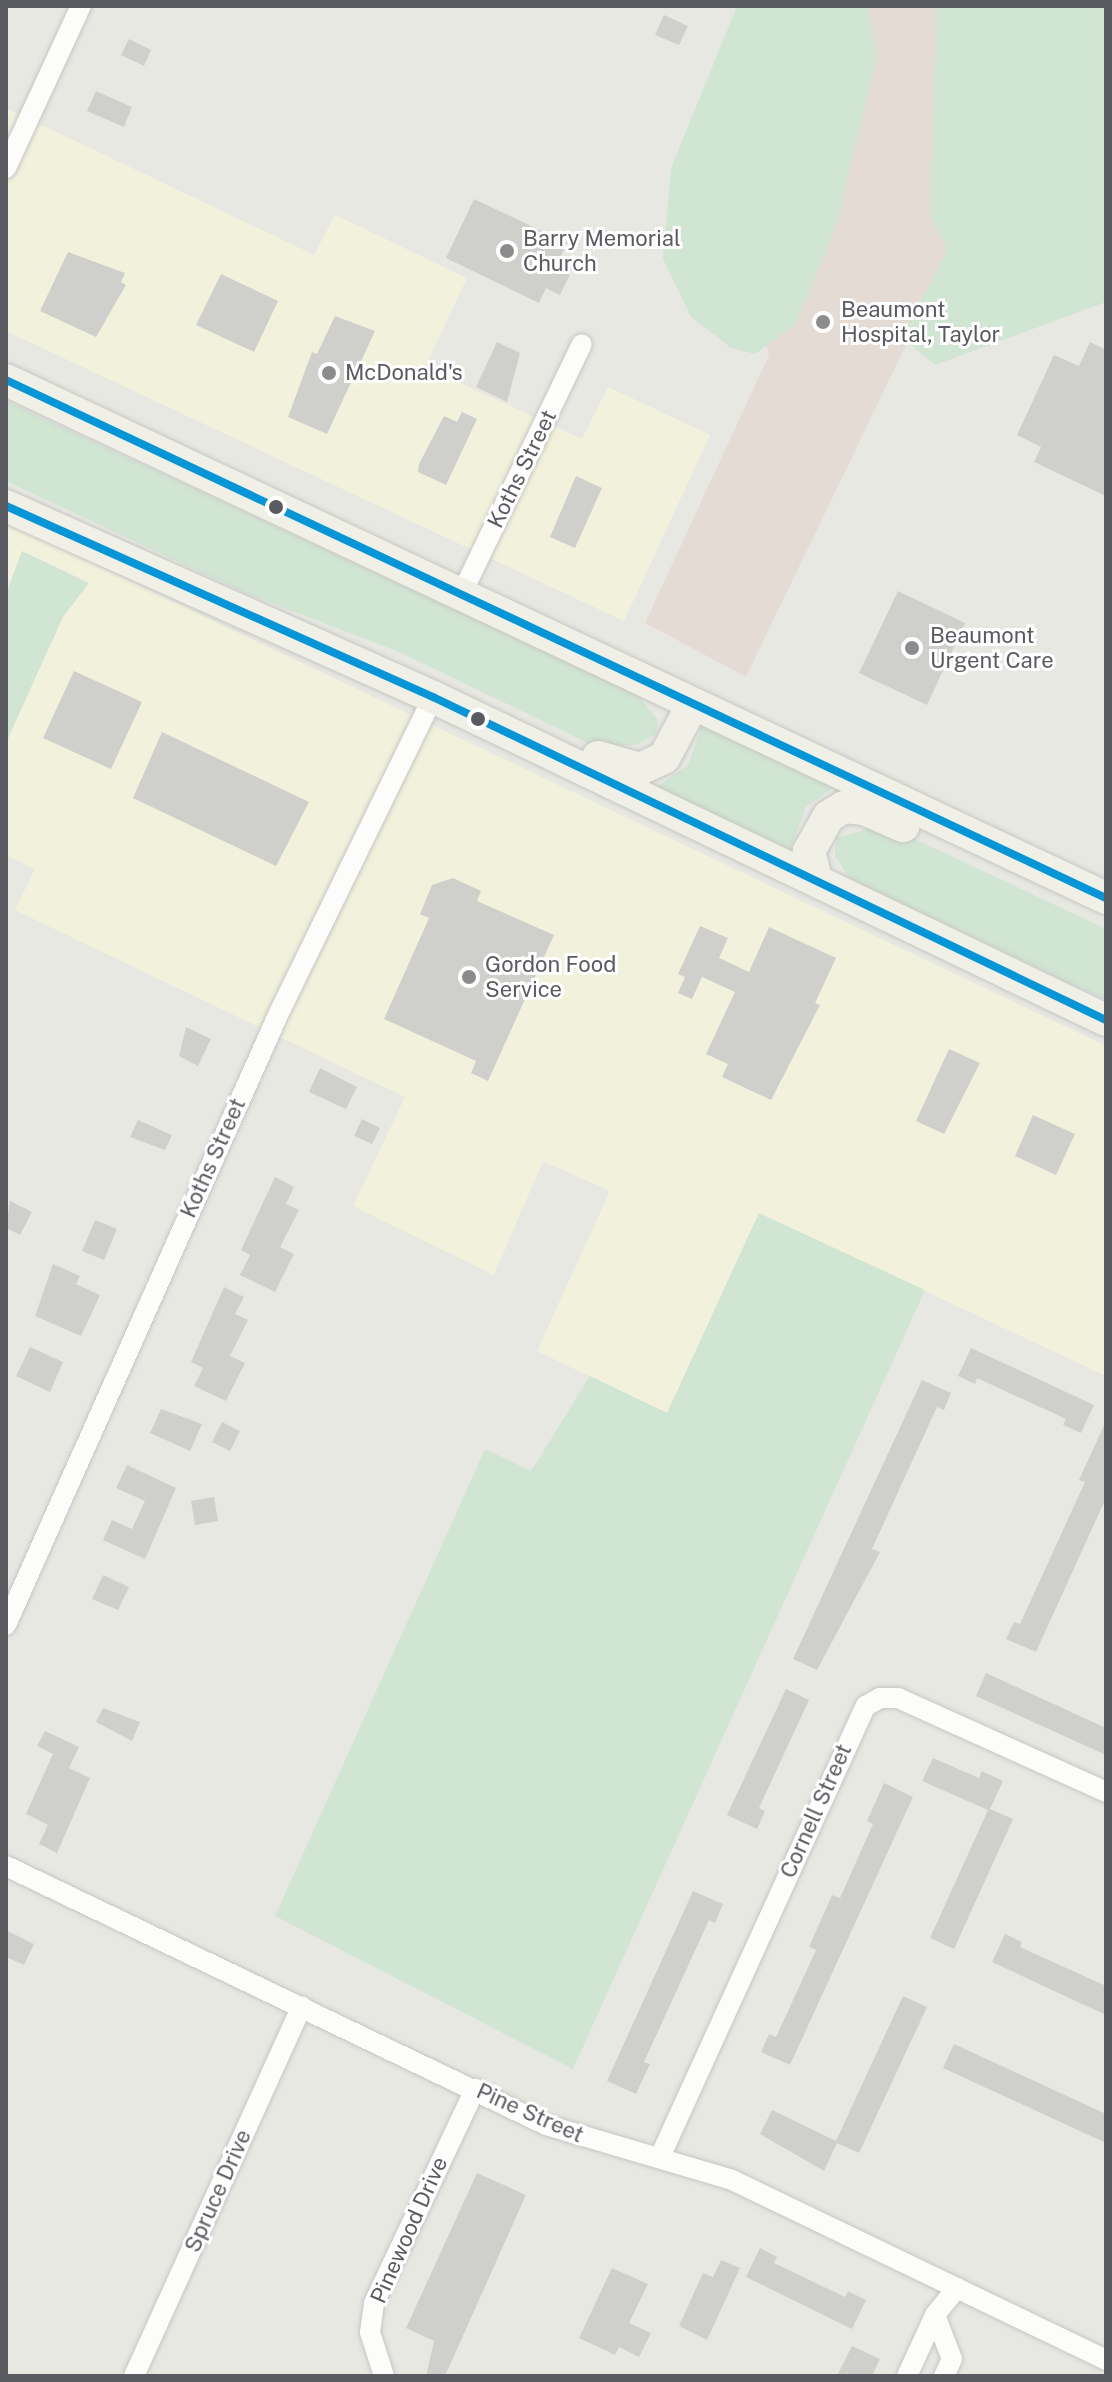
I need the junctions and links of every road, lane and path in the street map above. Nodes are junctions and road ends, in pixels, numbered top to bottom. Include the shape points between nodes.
1 (81, 6) edge
2 (6, 168) edge
3 (582, 344) dead end
4 (6, 380) edge
5 (6, 506) edge
6 (462, 593) junction
7 (267, 624) junction
8 (433, 697) junction
9 (693, 704) junction
10 (816, 878) junction
11 (1106, 898) edge
12 (1106, 918) edge
13 (1106, 1020) edge
14 (6, 1625) edge
15 (1106, 1792) edge
16 (6, 1866) edge
17 (302, 2006) junction
18 (475, 2089) junction
19 (660, 2157) junction
20 (957, 2288) junction
21 (935, 2315) junction
22 (1106, 2360) edge
23 (134, 2376) edge
24 (384, 2376) edge
25 (907, 2376) edge
26 (944, 2376) edge

1 - 2 street
3 - 6 street, Koths Street
4 - 6 main road
5 - 7 main road
6 - 9 main road
7 - 8 main road
7 - 9 main road via 321,630 375,651 617,766 640,769 664,758
8 - 10 main road
8 - 14 street, Koths Street via 278,1015
9 - 11 main road
10 - 12 main road via 809,851 819,825 844,807 864,809
10 - 13 main road
15 - 19 street, Cornell Street via 898,1698 880,1698 866,1706
16 - 17 street, Pine Street
17 - 18 street, Pine Street
17 - 23 street, Spruce Drive
18 - 19 street, Pine Street via 561,2131
18 - 24 street, Pinewood Drive via 374,2303 370,2332
19 - 20 street, Pine Street via 730,2179
20 - 21 street
20 - 22 street, Pine Street
21 - 25 street
21 - 26 street via 952,2359

